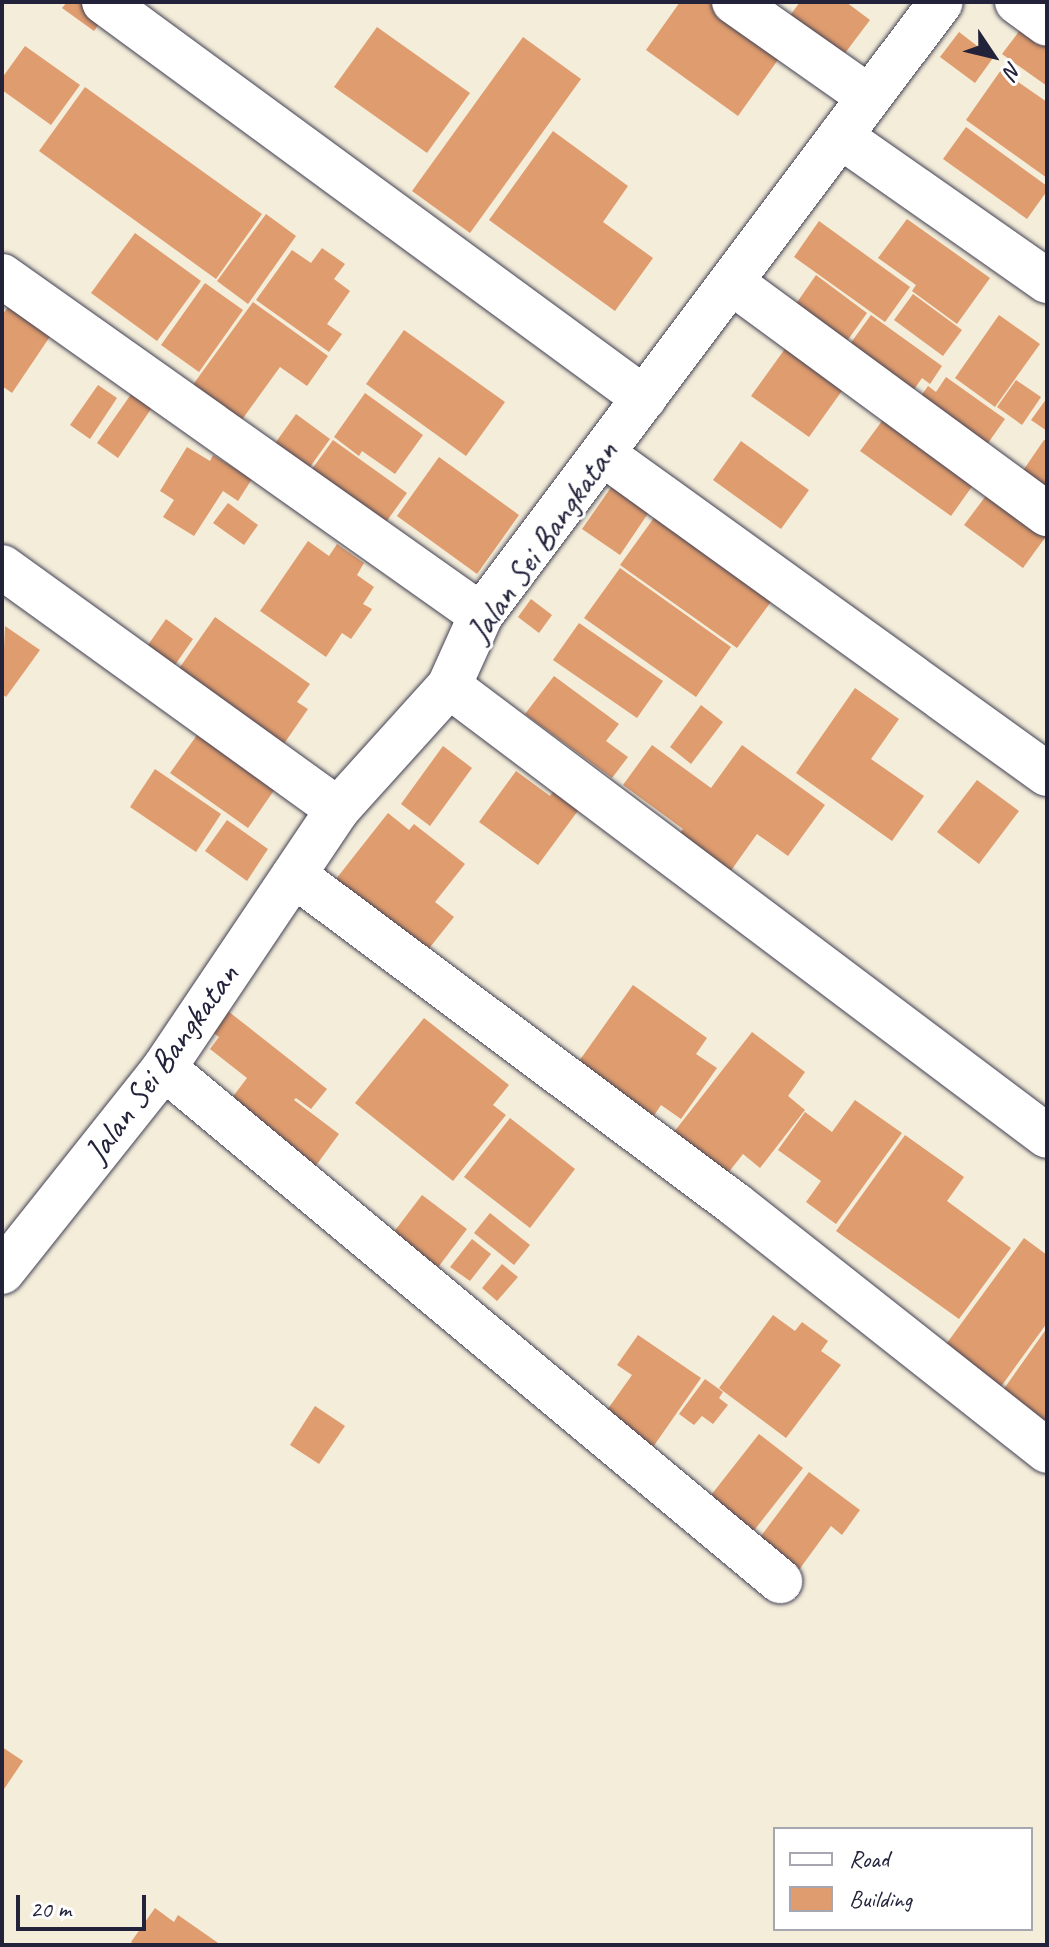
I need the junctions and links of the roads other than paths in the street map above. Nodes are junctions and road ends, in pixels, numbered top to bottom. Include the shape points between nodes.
1 (104, 2) edge
2 (734, 2) edge
3 (941, 2) edge
4 (1017, 2) edge
5 (1047, 24) edge
6 (869, 97) junction
7 (840, 136) junction
8 (2, 276) edge
9 (1047, 281) edge
10 (731, 282) junction
11 (644, 398) junction
12 (603, 454) junction
13 (1047, 514) edge
14 (2, 567) edge
15 (481, 615) junction
16 (449, 686) junction
17 (1047, 774) edge
18 (338, 809) junction
19 (294, 875) junction
20 (164, 1068) junction
21 (1047, 1136) edge
22 (2, 1272) edge
23 (1047, 1451) edge
24 (780, 1581) dead end

1 - 11 street
2 - 6 street
3 - 6 street, Jalan Sei Bangkatan
4 - 5 street
6 - 7 street, Jalan Sei Bangkatan
7 - 9 street
7 - 10 street, Jalan Sei Bangkatan
8 - 15 street
10 - 11 street, Jalan Sei Bangkatan
10 - 13 street
11 - 12 street, Jalan Sei Bangkatan
12 - 15 street, Jalan Sei Bangkatan
12 - 17 street
14 - 18 street
15 - 16 street, Jalan Sei Bangkatan
16 - 18 street, Jalan Sei Bangkatan
16 - 21 street
18 - 19 street, Jalan Sei Bangkatan
19 - 20 street, Jalan Sei Bangkatan
19 - 23 street via 736,1205
20 - 22 street, Jalan Sei Bangkatan
20 - 24 street

